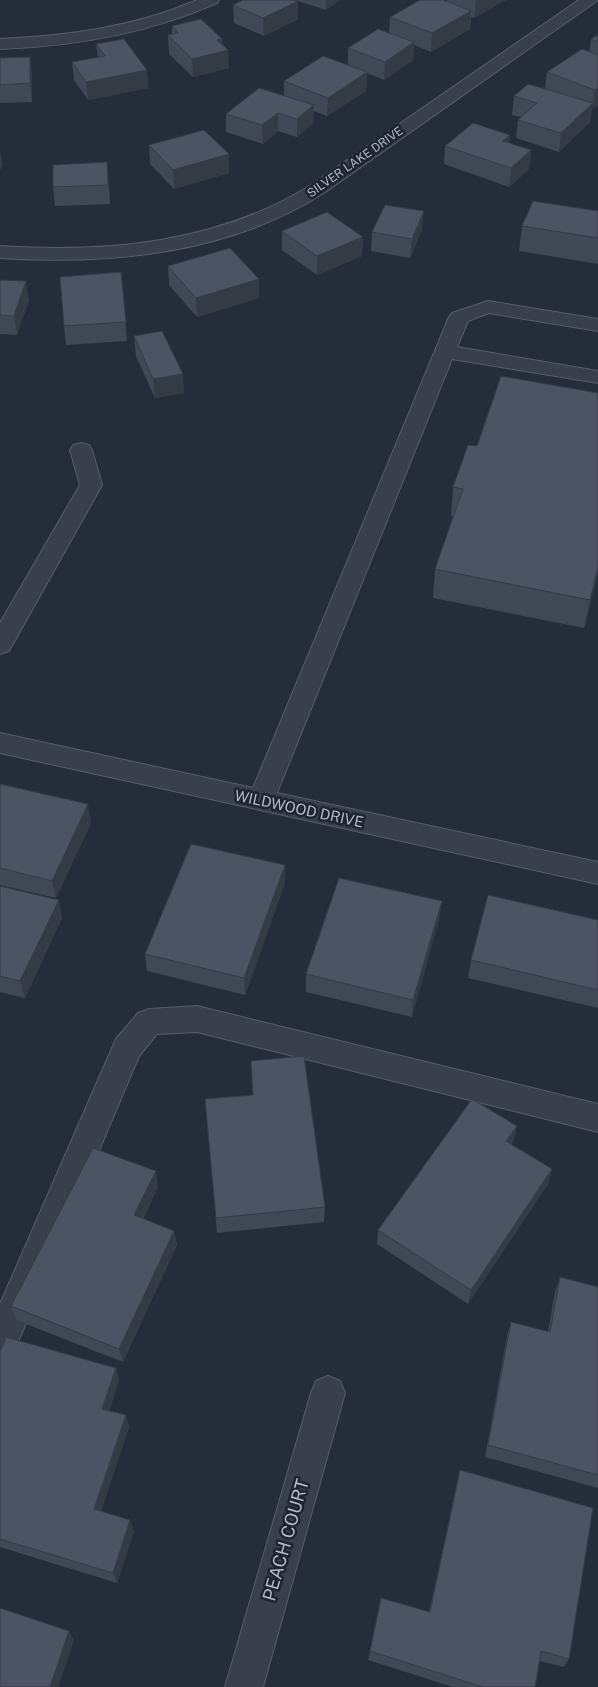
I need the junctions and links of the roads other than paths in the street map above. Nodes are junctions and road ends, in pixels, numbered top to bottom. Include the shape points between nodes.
1 (211, 0) edge
2 (590, 0) edge
3 (0, 44) edge
4 (0, 252) edge
5 (598, 325) edge
6 (445, 351) junction
7 (598, 377) edge
8 (81, 450) dead end
9 (0, 645) edge
10 (0, 743) edge
11 (260, 800) junction
12 (598, 873) edge
13 (598, 1118) edge
14 (0, 1344) edge
15 (328, 1393) dead end
16 (244, 1687) edge

1 - 3 street via 189,10 88,36
2 - 4 street, SILVER LAKE DRIVE via 323,186 274,213 224,230 145,249 45,256
5 - 6 street via 488,307 459,317
6 - 7 street
6 - 11 street
8 - 9 street via 91,485
10 - 11 street, WILDWOOD DRIVE
11 - 12 street, WILDWOOD DRIVE
13 - 14 street via 197,1019 149,1022 127,1048
15 - 16 street, PEACH COURT

